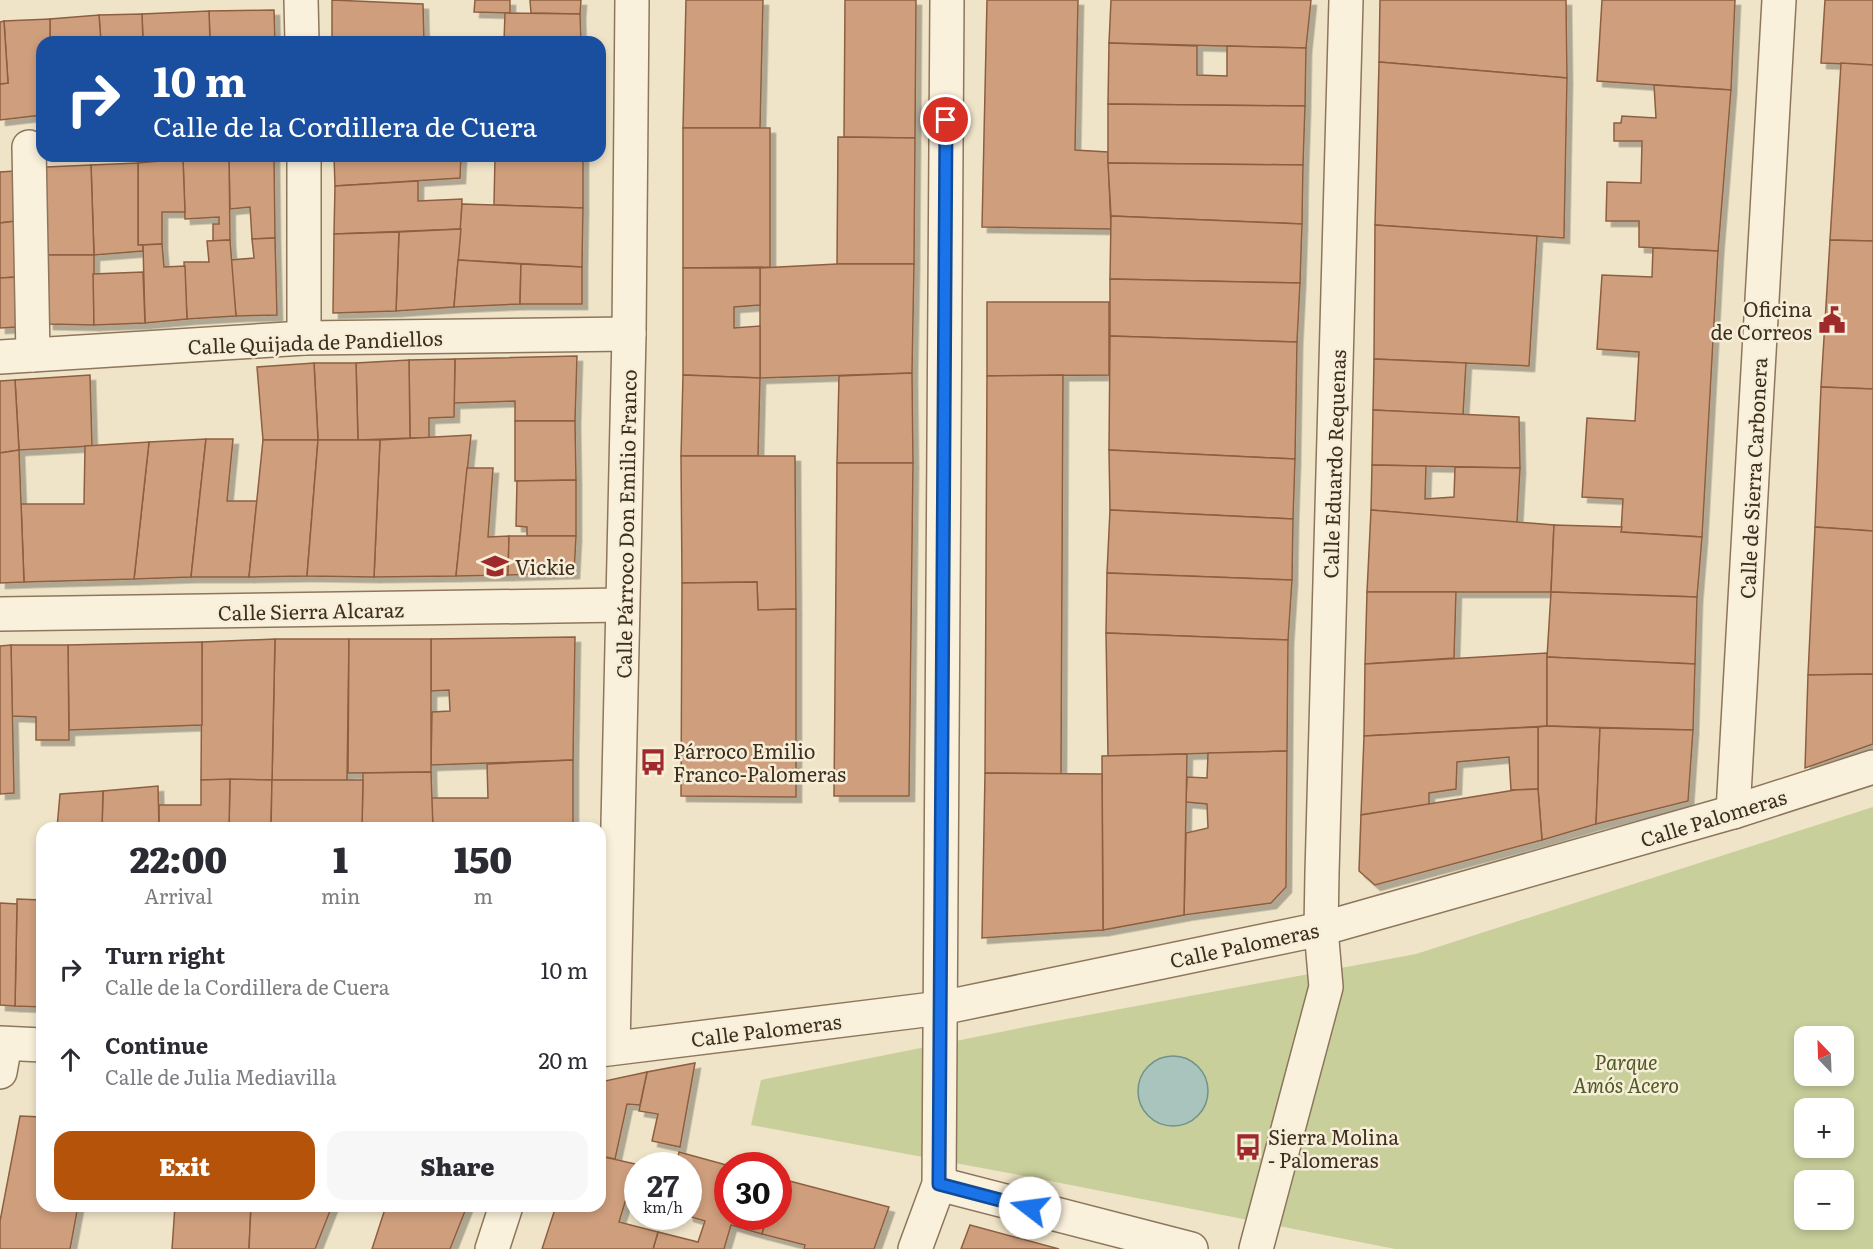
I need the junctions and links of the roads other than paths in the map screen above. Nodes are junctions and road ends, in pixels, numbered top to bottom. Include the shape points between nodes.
1 (301, 0) edge
2 (632, 0) edge
3 (947, 0) edge
4 (1346, 0) edge
5 (1779, 0) edge
6 (302, 36) edge
7 (24, 148) edge
8 (304, 162) edge
9 (629, 334) junction
10 (304, 338) junction
11 (33, 355) junction
12 (0, 357) edge
13 (622, 605) junction
14 (0, 614) edge
15 (1873, 766) edge
16 (1733, 812) junction
17 (1321, 929) junction
18 (941, 1008) junction
19 (36, 1046) edge
20 (606, 1049) edge
21 (2, 1053) edge
22 (939, 1184) junction
23 (504, 1212) edge
24 (492, 1249) edge
25 (915, 1249) edge
26 (1191, 1249) edge
27 (1257, 1249) edge

1 - 6 street
2 - 9 street, Calle Párroco Don Emilio Franco
3 - 18 street
4 - 17 street, Calle Eduardo Requenas
5 - 16 street, Calle de Sierra Carbonera
7 - 11 street
8 - 10 street
9 - 10 street, Calle Quijada de Pandiellos
9 - 13 street, Calle Párroco Don Emilio Franco
10 - 11 street, Calle Quijada de Pandiellos
11 - 12 street, Calle Quijada de Pandiellos
13 - 14 street, Calle Sierra Alcaraz
13 - 20 street, Calle Párroco Don Emilio Franco via 620,765
15 - 16 street, Calle Palomeras
16 - 17 street, Calle Palomeras
17 - 18 street, Calle Palomeras
17 - 27 street, Calle Eduardo Requenas via 1326,987
18 - 20 street, Calle Palomeras
18 - 22 street
19 - 21 street
22 - 25 street
22 - 26 street
23 - 24 street

